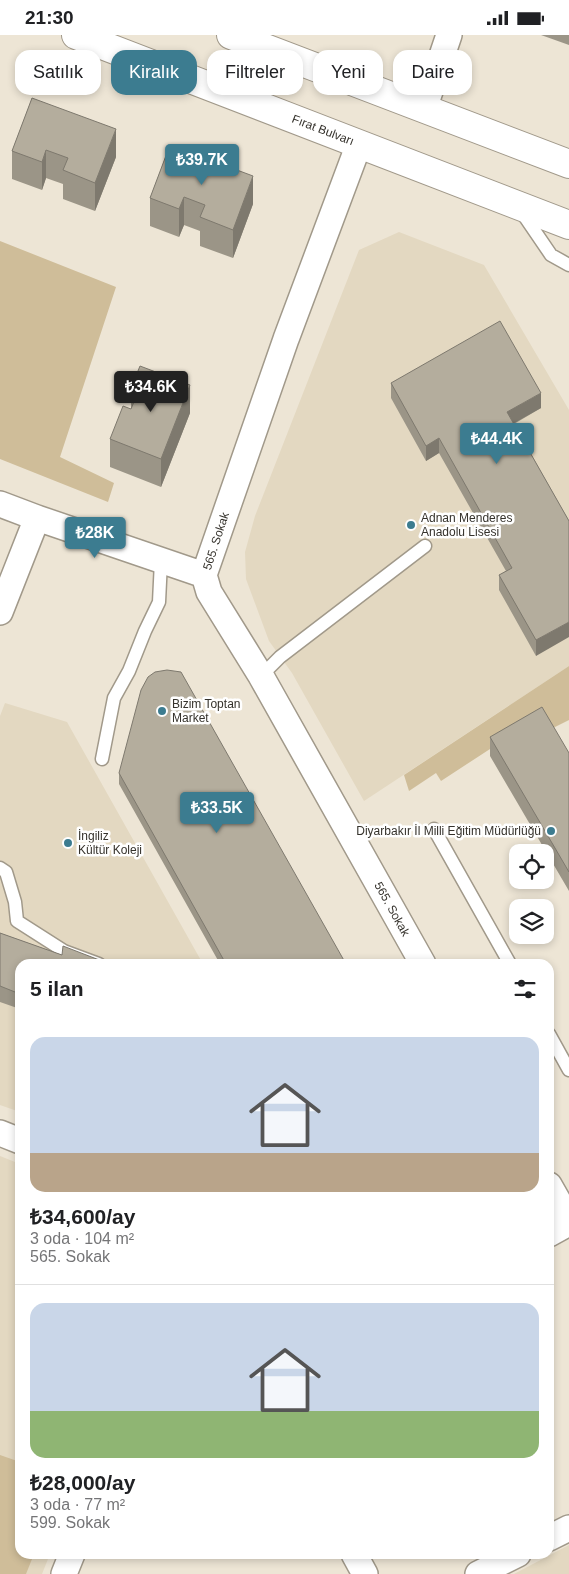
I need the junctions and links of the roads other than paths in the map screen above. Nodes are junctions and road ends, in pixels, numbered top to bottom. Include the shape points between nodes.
1 (76, 35) edge
2 (231, 35) edge
3 (448, 35) edge
4 (424, 109) junction
5 (359, 144) junction
6 (569, 164) edge
7 (516, 205) junction
8 (569, 225) edge
9 (569, 265) edge
10 (0, 504) edge
11 (37, 518) junction
12 (424, 546) dead end
13 (161, 561) junction
14 (204, 575) junction
15 (0, 612) edge
16 (261, 676) junction
17 (102, 759) dead end
18 (434, 829) dead end
19 (0, 868) edge
20 (86, 959) edge
21 (420, 959) edge
22 (507, 959) edge
23 (554, 1043) edge
24 (569, 1070) edge
25 (0, 1133) edge
26 (15, 1139) edge
27 (554, 1194) edge
28 (569, 1221) edge
29 (554, 1232) edge
30 (569, 1528) edge
31 (554, 1536) edge
32 (70, 1559) edge
33 (357, 1559) edge
34 (508, 1559) edge
35 (64, 1574) edge
36 (366, 1574) edge
37 (478, 1574) edge

1 - 5 main road, Fırat Bulvarı
2 - 4 main road
3 - 4 street
4 - 6 main road
5 - 7 main road, Fırat Bulvarı
5 - 14 street, 565. Sokak via 286,339
7 - 8 main road, Fırat Bulvarı
7 - 9 lane via 551,255
10 - 11 street
11 - 13 street
11 - 15 street
12 - 16 lane via 280,657
13 - 14 street
13 - 17 lane via 159,602 114,698
14 - 16 street, 565. Sokak via 209,592
16 - 21 street, 565. Sokak
18 - 22 lane
19 - 20 lane via 6,872 17,921 64,951
23 - 24 lane
25 - 26 street
27 - 28 street
28 - 29 street
30 - 31 street
32 - 35 street
33 - 36 street
34 - 37 street

